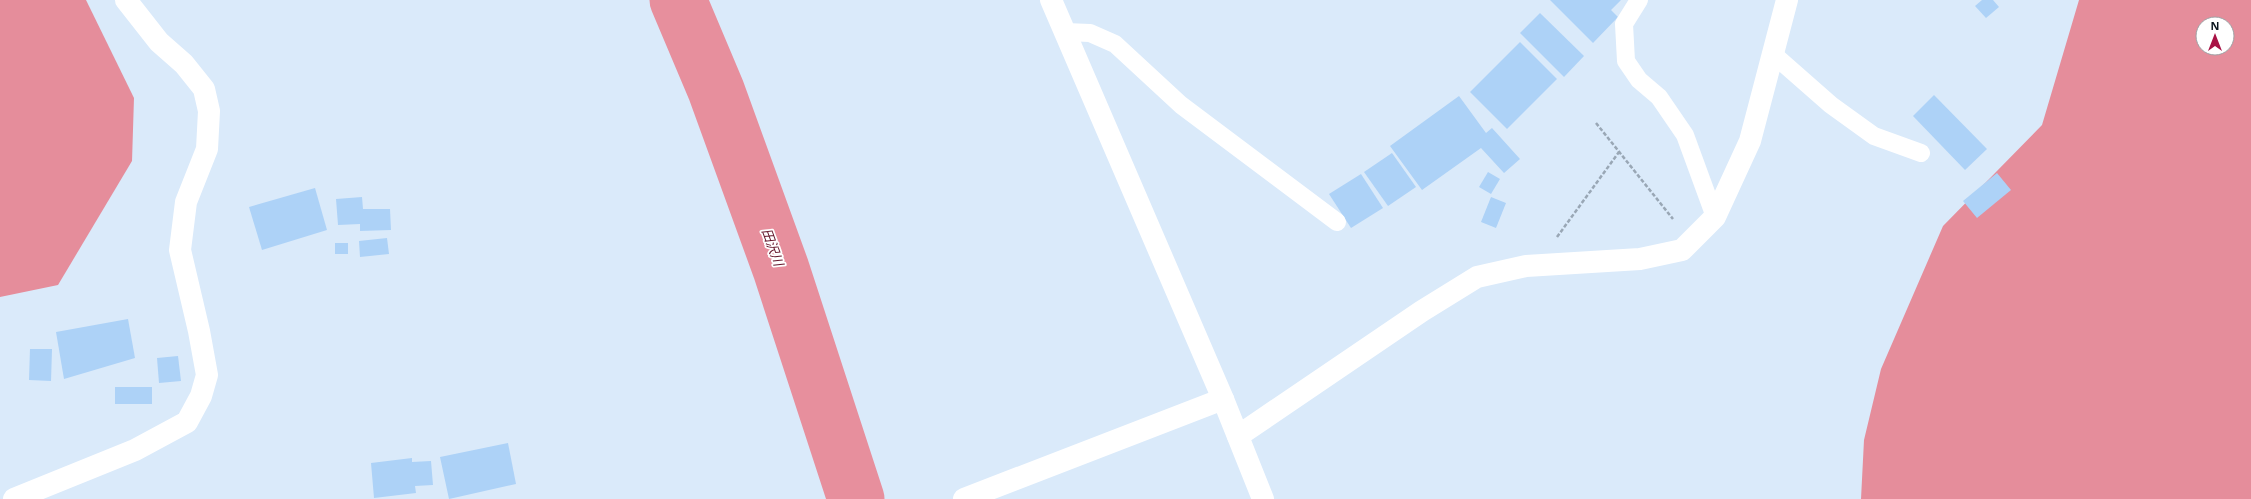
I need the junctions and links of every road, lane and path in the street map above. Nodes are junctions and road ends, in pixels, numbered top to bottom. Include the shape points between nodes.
1 (126, 0) edge
2 (1051, 0) edge
3 (1639, 0) edge
4 (1787, 0) edge
5 (1065, 32) junction
6 (1773, 54) junction
7 (1596, 123) dead end
8 (1619, 152) junction
9 (1921, 153) dead end
10 (1715, 217) junction
11 (1337, 222) dead end
12 (1691, 241) junction
13 (1536, 265) junction
14 (1223, 399) junction
15 (1238, 436) junction
16 (14, 499) edge
17 (964, 499) edge
18 (1263, 499) edge

1 - 16 street via 160,42 184,64 204,89 209,111 207,149 186,202 180,250 207,375 201,396 187,422 136,450
2 - 5 street
3 - 10 lane via 1624,24 1626,61 1639,80 1659,97 1685,135
4 - 6 street
5 - 11 lane via 1090,33 1115,44 1181,105
5 - 14 street
6 - 9 lane via 1831,105 1874,136
6 - 10 street via 1750,141
7 - 8 path
8 - 12 path
8 - 13 path
10 - 12 street
12 - 13 street via 1682,250 1640,259
13 - 15 street via 1477,277 1422,311
14 - 15 street
14 - 17 street
15 - 18 street

